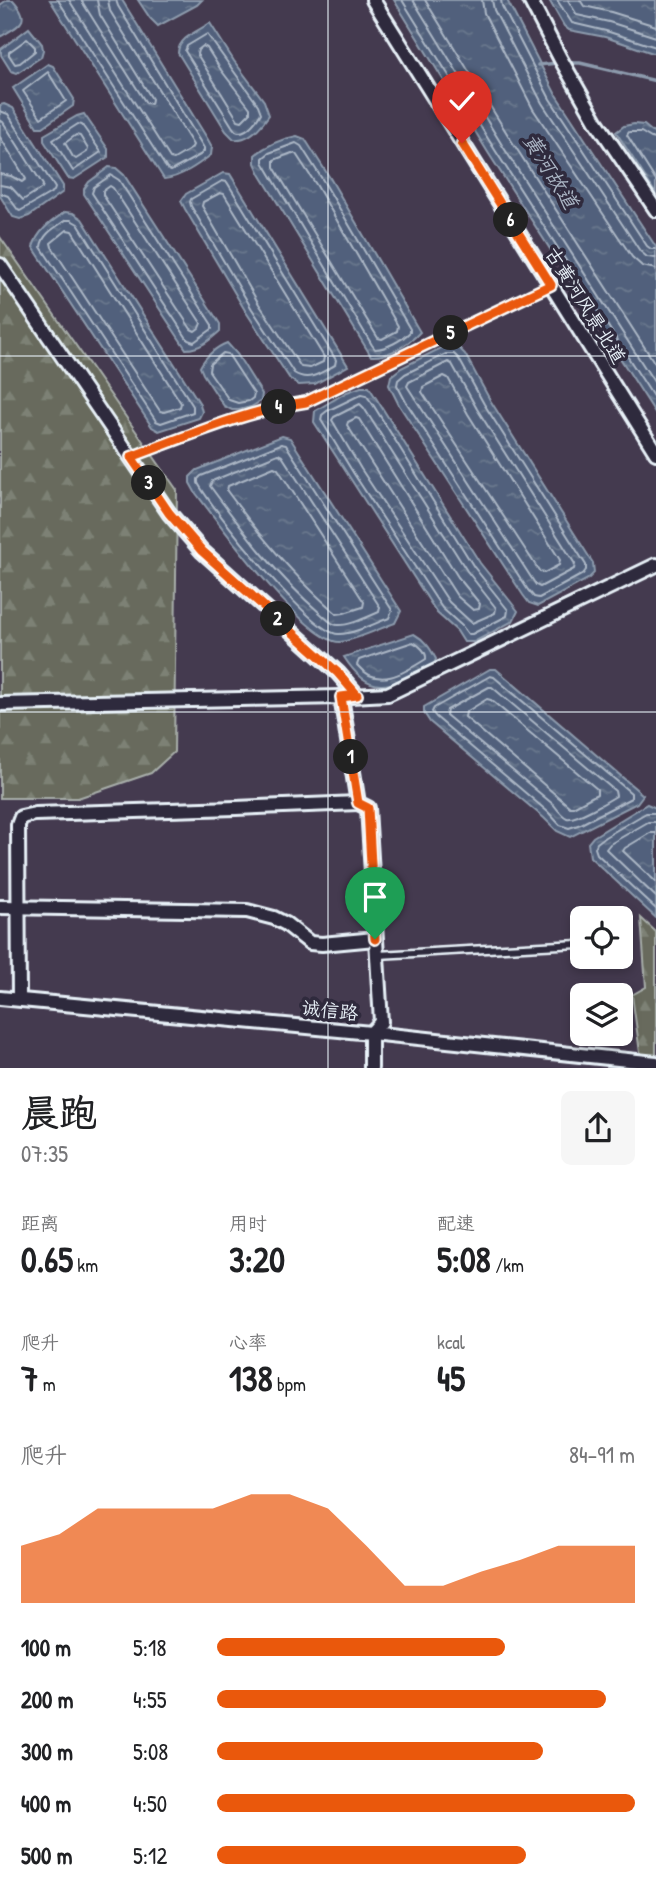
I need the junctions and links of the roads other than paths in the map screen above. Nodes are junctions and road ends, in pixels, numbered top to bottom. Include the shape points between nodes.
1 (373, 0) edge
2 (530, 0) edge
3 (656, 210) edge
4 (0, 265) edge
5 (656, 453) edge
6 (656, 565) edge
7 (357, 695) junction
8 (341, 697) junction
9 (0, 704) edge
10 (358, 803) junction
11 (0, 907) edge
12 (19, 908) junction
13 (375, 939) junction
14 (570, 945) edge
15 (376, 956) junction
16 (0, 998) edge
17 (19, 999) junction
18 (371, 1034) junction
19 (656, 1063) edge
20 (371, 1068) edge

1 - 5 street, 古黄河风景北道
2 - 3 street via 596,121
4 - 7 street via 169,513 202,551
6 - 7 street via 388,694
7 - 8 street
8 - 9 street
8 - 10 street
10 - 12 street via 21,817
10 - 13 street via 368,808
11 - 12 street
12 - 13 street via 247,911 286,924 310,943
12 - 17 street
13 - 15 street
14 - 15 lane
15 - 18 street via 381,1022
16 - 17 street, 诚信路
17 - 18 street, 诚信路
18 - 19 street, 诚信路
18 - 20 street

